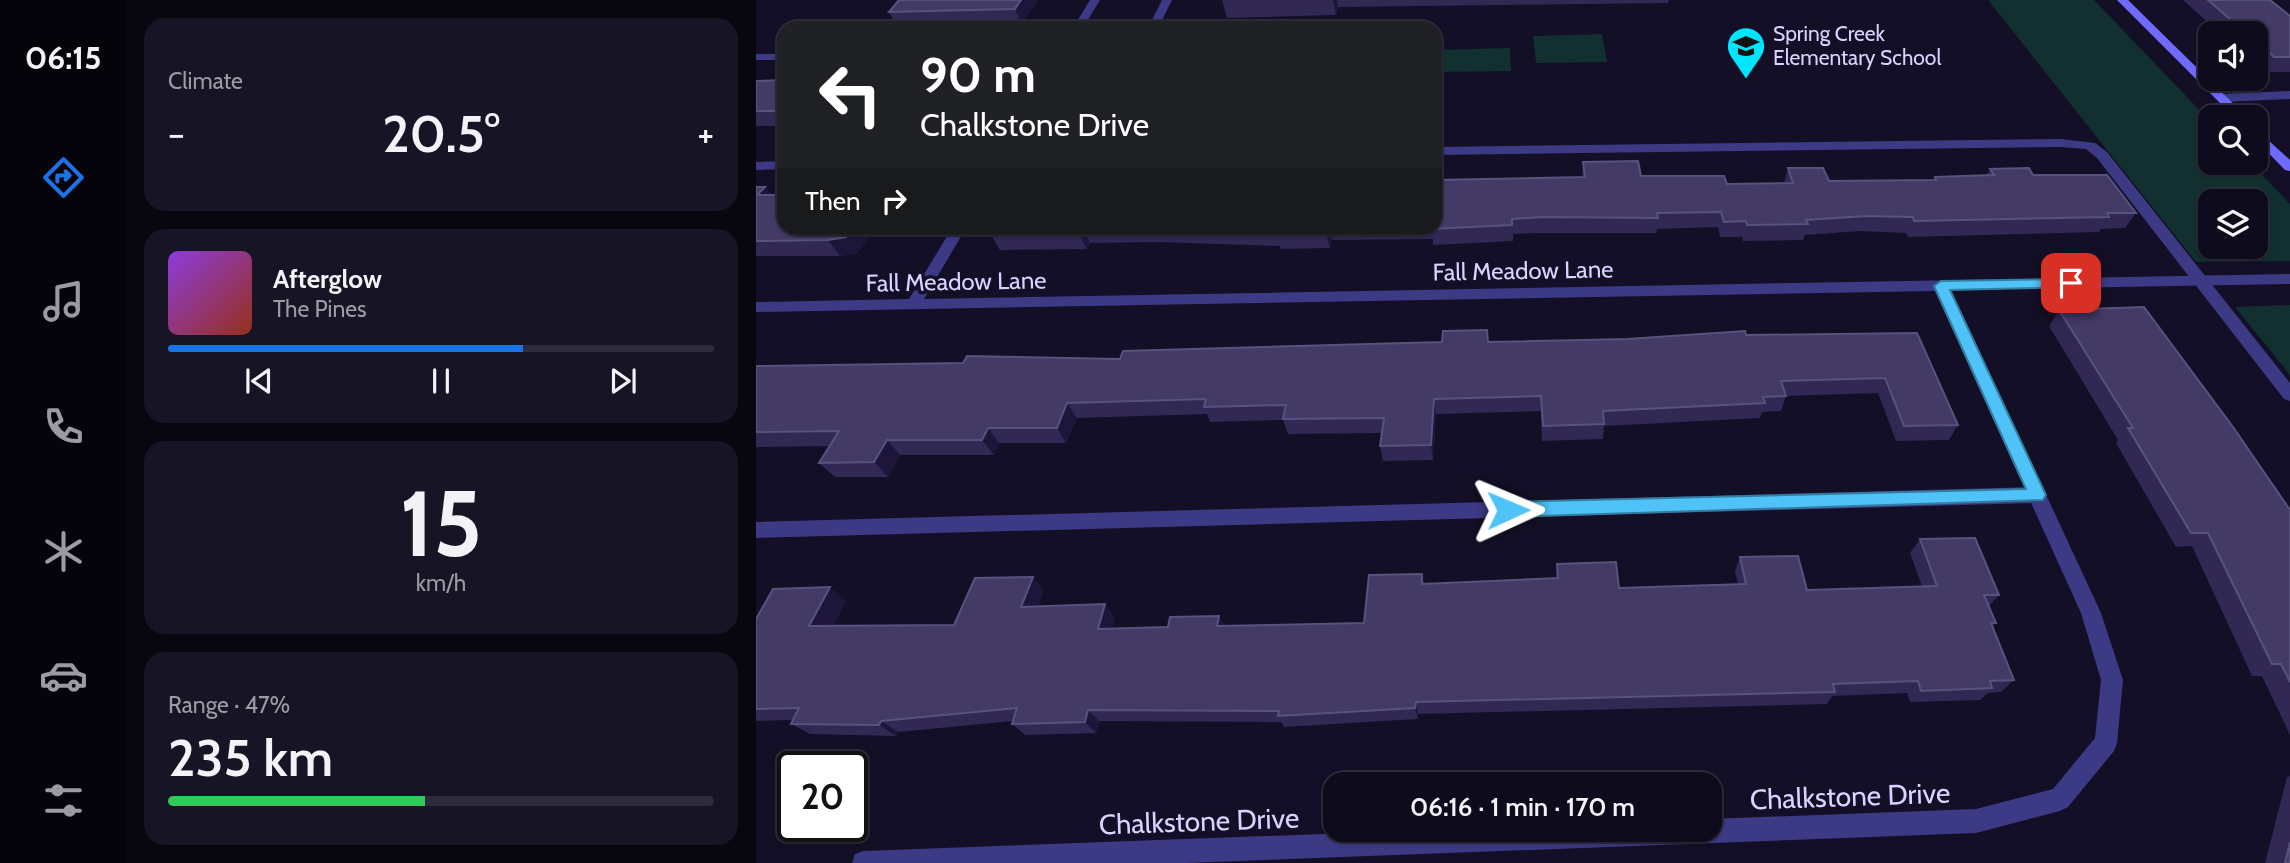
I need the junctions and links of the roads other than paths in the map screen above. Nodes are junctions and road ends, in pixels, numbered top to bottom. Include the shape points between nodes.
1 (1095, 0) edge
2 (1167, 0) edge
3 (2122, 0) edge
4 (1082, 21) edge
5 (1156, 21) edge
6 (756, 57) edge
7 (777, 57) edge
8 (2290, 95) edge
9 (2221, 98) junction
10 (2228, 105) edge
11 (2268, 144) edge
12 (1442, 151) edge
13 (777, 165) edge
14 (756, 166) edge
15 (2290, 167) edge
16 (955, 235) edge
17 (2290, 279) edge
18 (2202, 281) junction
19 (1941, 286) junction
20 (912, 306) junction
21 (756, 307) edge
22 (2290, 395) edge
23 (2037, 495) junction
24 (756, 530) edge
25 (864, 863) edge

1 - 4 street
2 - 5 street
3 - 9 street
6 - 7 street
8 - 9 street
9 - 10 street
11 - 15 street
12 - 18 street via 2020,143 2090,146
13 - 14 street
16 - 20 street
17 - 18 street, Fall Meadow Lane
18 - 19 street, Fall Meadow Lane
18 - 22 street
19 - 20 street, Fall Meadow Lane
19 - 23 street, Chalkstone Drive
20 - 21 street, Fall Meadow Lane
23 - 24 street
23 - 25 street, Chalkstone Drive via 2091,613 2112,680 2106,743 2060,799 1976,821

